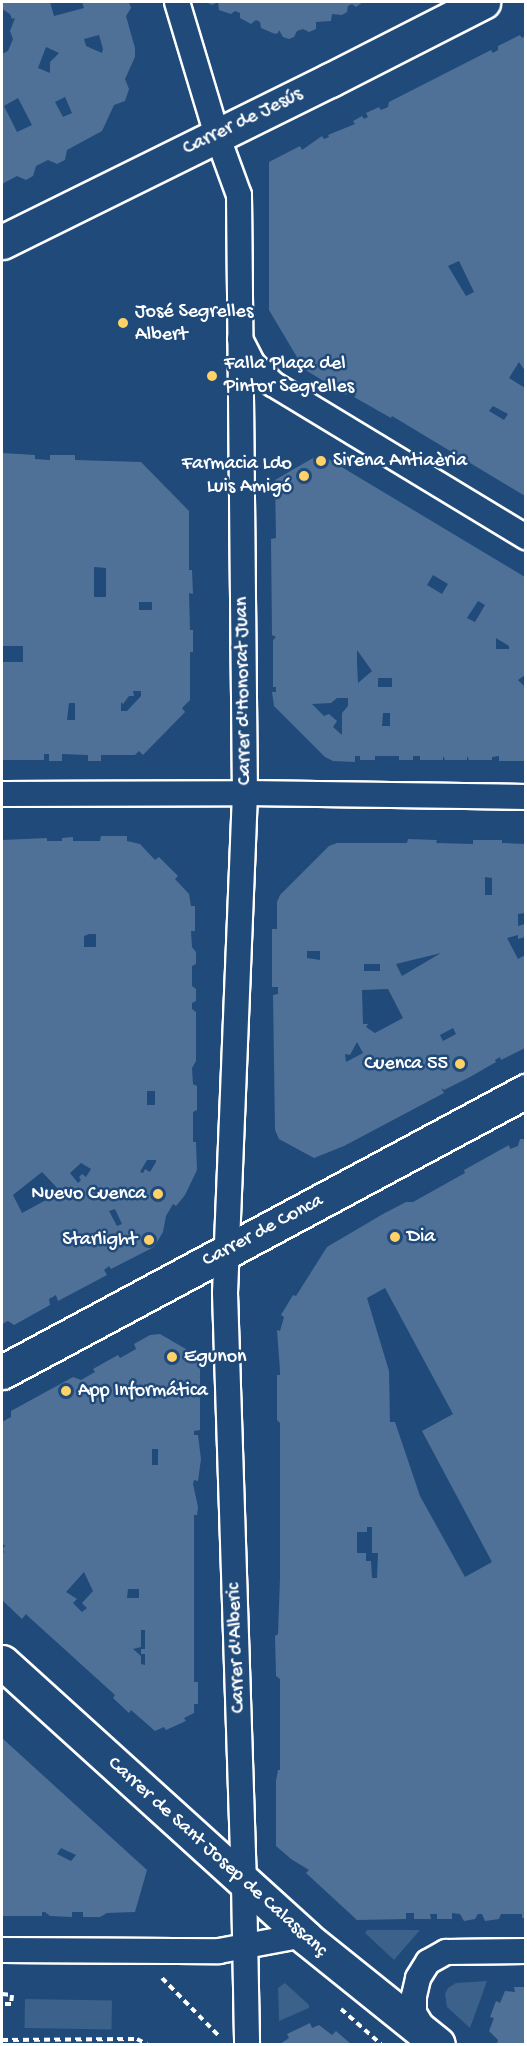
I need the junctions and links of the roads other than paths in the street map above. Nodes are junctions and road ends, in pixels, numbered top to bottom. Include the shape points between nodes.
1 (177, 2) edge
2 (483, 2) edge
3 (217, 135) junction
4 (2, 242) edge
5 (239, 335) junction
6 (525, 537) edge
7 (245, 793) junction
8 (2, 794) edge
9 (525, 797) edge
10 (525, 1091) edge
11 (225, 1251) junction
12 (2, 1372) edge
13 (2, 1662) edge
14 (244, 1883) junction
15 (306, 1938) junction
16 (245, 1948) junction
17 (2, 1950) edge
18 (525, 1951) edge
19 (432, 2040) edge
20 (247, 2044) edge

1 - 3 street, Carrer d'Honorat Juan
2 - 3 main road, Carrer de Jesús
3 - 4 main road, Carrer de Jesús
3 - 5 street, Carrer d'Honorat Juan via 239,195
5 - 6 street via 252,363 273,384
5 - 7 street, Carrer d'Honorat Juan
7 - 8 street
7 - 9 street
7 - 11 street, Carrer d'Honorat Juan
10 - 11 main road, Carrer de Conca
11 - 12 main road, Carrer de Conca
11 - 14 street, Carrer d'Alberic
13 - 14 main road, Carrer de Sant Josep de Calassanç
14 - 15 main road, Carrer de Sant Josep de Calassanç
14 - 16 street, Carrer d'Alberic
15 - 16 street
15 - 19 main road, Carrer de Sant Josep de Calassanç
16 - 17 street
16 - 20 street, Carrer d'Alberic
18 - 19 street via 447,1952 428,1962 418,1978 414,2013

